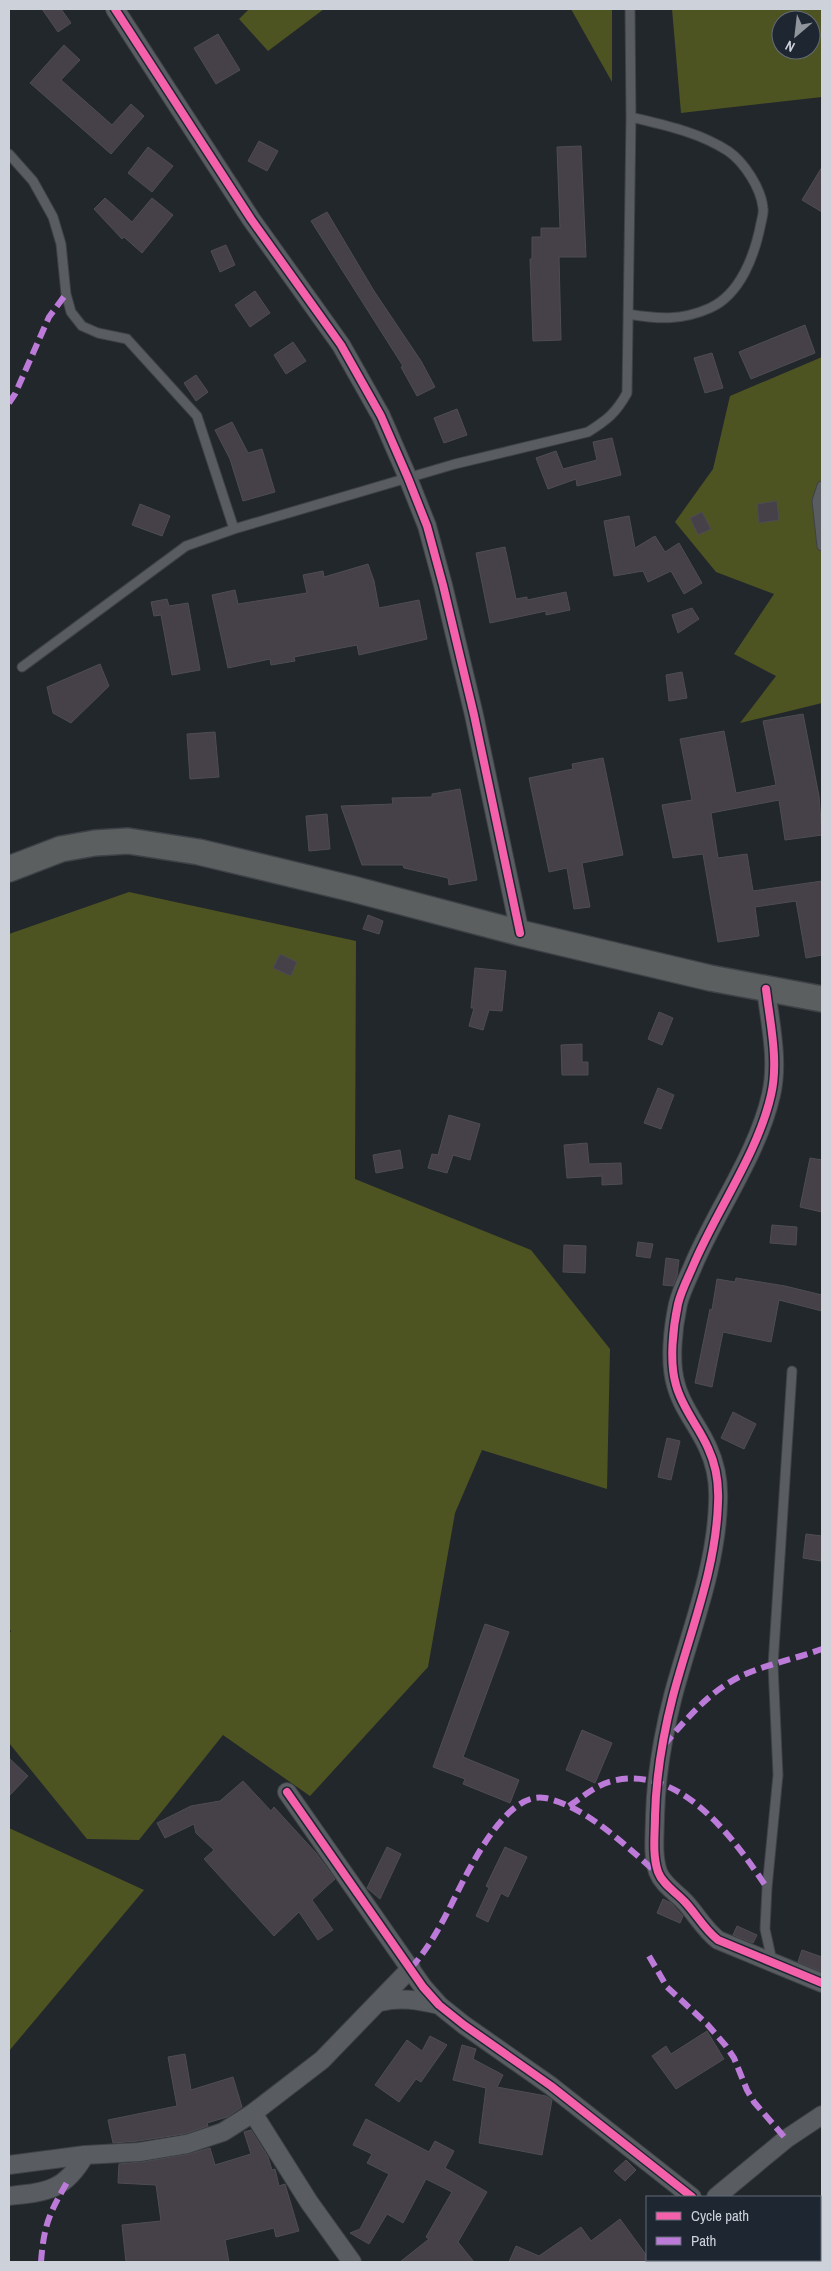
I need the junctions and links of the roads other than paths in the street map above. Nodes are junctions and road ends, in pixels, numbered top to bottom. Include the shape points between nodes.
1 (115, 9) edge
2 (630, 9) edge
3 (631, 117) junction
4 (9, 154) edge
5 (628, 314) junction
6 (408, 478) junction
7 (822, 486) edge
8 (234, 530) junction
9 (822, 546) edge
10 (22, 667) dead end
11 (9, 868) edge
12 (520, 933) junction
13 (766, 989) junction
14 (822, 998) edge
15 (792, 1371) dead end
16 (287, 1792) dead end
17 (772, 1961) junction
18 (411, 1968) junction
19 (822, 1983) edge
20 (380, 2002) junction
21 (439, 2005) junction
22 (253, 2113) junction
23 (822, 2115) edge
24 (85, 2155) junction
25 (9, 2165) edge
26 (9, 2196) edge
27 (691, 2196) edge
28 (717, 2196) edge
29 (352, 2262) edge

1 - 6 street via 251,219 342,345 381,416
2 - 3 lane
3 - 5 lane
3 - 5 lane via 684,130 728,151 750,173 764,208 756,247 746,272 712,308 660,320
4 - 8 lane via 33,181 53,217 61,244 71,312 82,326 127,339 197,416
5 - 6 lane via 627,393 618,410 604,422 588,432
6 - 8 lane
6 - 12 street via 428,526 444,585
7 - 9 lane via 817,501
8 - 10 lane via 186,546
11 - 12 main road via 61,849 128,841 199,852
12 - 13 main road
13 - 14 main road
13 - 17 street via 773,1044 772,1093 746,1158 678,1302 672,1344 675,1384 708,1448 717,1474 718,1503 706,1583 662,1747 656,1781 654,1847 660,1876 708,1932 718,1940
15 - 17 lane via 773,1665 778,1774 765,1922
16 - 18 street
17 - 19 street
18 - 20 street
18 - 21 street
20 - 21 street via 397,1998
20 - 22 street via 322,2060
21 - 27 street via 558,2091
22 - 24 street via 223,2132 187,2144 139,2152
22 - 29 street via 309,2202
23 - 28 street via 786,2139
24 - 25 street
24 - 26 street via 69,2179 55,2188

